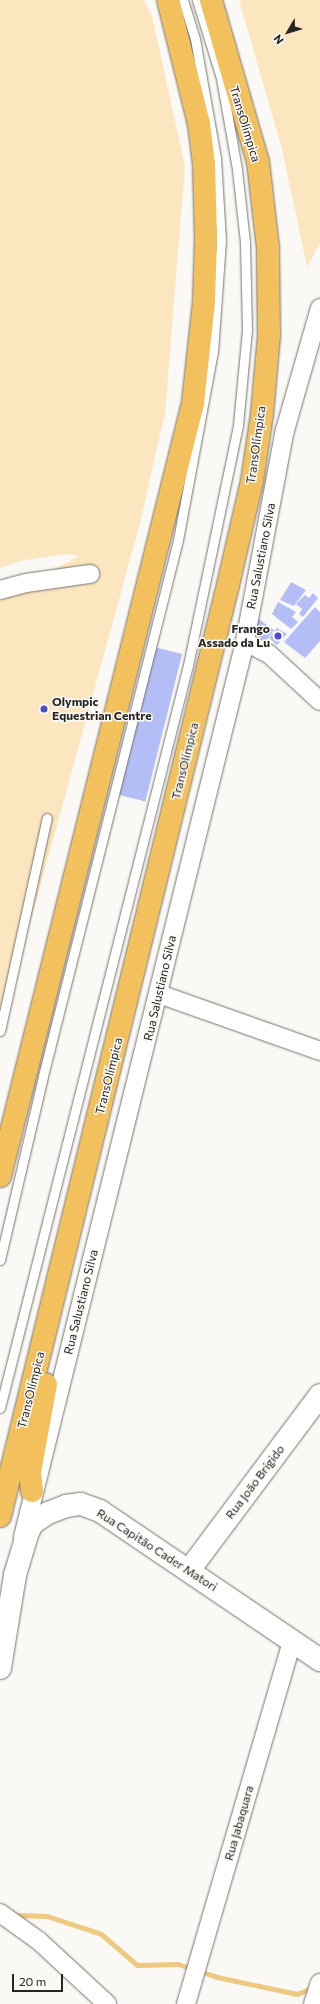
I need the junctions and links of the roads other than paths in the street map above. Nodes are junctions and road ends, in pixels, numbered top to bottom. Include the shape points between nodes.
1 (168, 0) edge
2 (183, 0) edge
3 (197, 0) edge
4 (211, 0) edge
5 (320, 308) edge
6 (90, 574) dead end
7 (0, 590) edge
8 (244, 646) junction
9 (320, 701) edge
10 (47, 818) dead end
11 (0, 989) edge
12 (159, 994) junction
13 (6, 999) junction
14 (121, 1026) junction
15 (0, 1031) edge
16 (320, 1051) edge
17 (0, 1176) edge
18 (0, 1260) edge
19 (320, 1395) edge
20 (0, 1408) edge
21 (32, 1491) junction
22 (0, 1516) edge
23 (190, 1570) junction
24 (15, 1574) junction
25 (292, 1641) junction
26 (320, 1660) edge
27 (0, 1668) edge
28 (0, 1912) edge
29 (320, 1983) edge
30 (187, 1999) edge
31 (107, 2004) edge
32 (313, 2004) edge

1 - 17 highway via 195,102 204,164 204,302 193,403
2 - 18 lane via 195,39 216,158 221,240 213,352 178,540 43,1076
3 - 20 lane, TransOlímpica via 221,78 237,169 245,242 247,330 238,425 188,665
4 - 14 highway, TransOlímpica via 258,162 268,248 269,335 252,482
5 - 8 street, Rua Salustiano Silva via 285,430
6 - 7 street via 26,582
8 - 9 street via 251,645 269,654
8 - 12 street, Rua Salustiano Silva
10 - 13 lane
11 - 13 lane
12 - 16 street
12 - 21 street, Rua Salustiano Silva
13 - 15 lane
14 - 21 highway via 113,1091 52,1352 30,1472
14 - 22 highway, TransOlímpica
19 - 23 street, Rua João Brígido
21 - 24 street, Rua Salustiano Silva
23 - 24 street, Rua Capitão Cader Matori via 100,1511 81,1504 66,1506 48,1513 34,1523 28,1532
23 - 25 street, Rua Capitão Cader Matori
24 - 27 street, Rua Salustiano Silva
25 - 26 street, Rua Capitão Cader Matori
25 - 30 street, Rua Jabaquara
28 - 31 street via 39,1941
29 - 32 street

